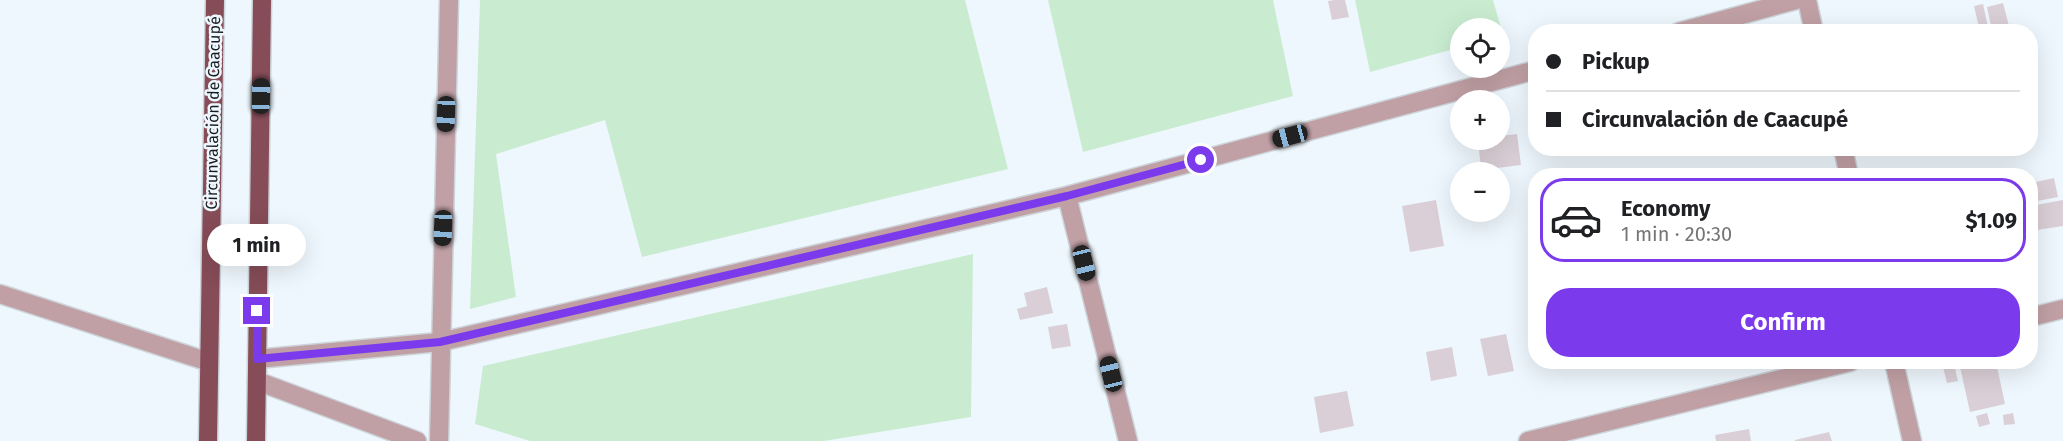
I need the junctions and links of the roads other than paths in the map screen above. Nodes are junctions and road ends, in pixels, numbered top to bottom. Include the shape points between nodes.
1 (215, 0) edge
2 (262, 0) edge
3 (448, 0) edge
4 (1796, 0) edge
5 (1807, 0) edge
6 (1708, 24) edge
7 (1812, 24) edge
8 (1528, 72) edge
9 (1067, 196) junction
10 (0, 294) edge
11 (2063, 309) edge
12 (2038, 315) edge
13 (440, 342) junction
14 (257, 359) junction
15 (209, 362) junction
16 (1821, 369) edge
17 (1896, 369) edge
18 (257, 381) junction
19 (208, 441) edge
20 (256, 441) edge
21 (417, 441) edge
22 (439, 441) edge
23 (1128, 441) edge
24 (1528, 441) edge
25 (1912, 441) edge

1 - 15 highway, Circunvalación de Caacupé
2 - 14 highway
3 - 13 street
4 - 6 street
5 - 7 street
8 - 9 street
9 - 13 street
9 - 23 street
10 - 15 street
11 - 12 street
13 - 14 street
13 - 22 street
14 - 18 highway
15 - 19 highway, Circunvalación de Caacupé
16 - 24 street
17 - 25 street
18 - 20 highway
18 - 21 street

